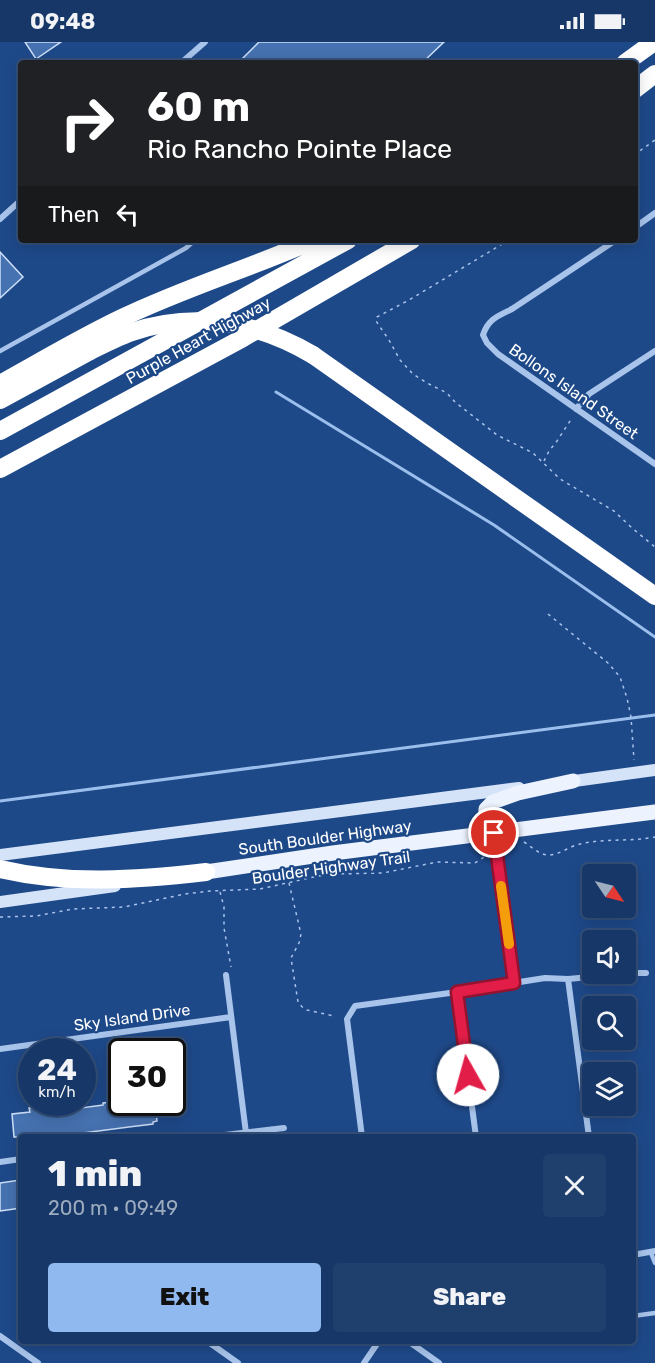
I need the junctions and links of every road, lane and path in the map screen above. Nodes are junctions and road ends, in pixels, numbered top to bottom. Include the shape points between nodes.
1 (205, 42) edge
2 (654, 42) edge
3 (184, 60) edge
4 (629, 60) edge
5 (655, 74) edge
6 (638, 87) edge
7 (655, 141) edge
8 (638, 152) edge
9 (18, 203) edge
10 (655, 213) edge
11 (0, 219) edge
12 (638, 225) edge
13 (192, 243) edge
14 (307, 243) edge
15 (343, 243) edge
16 (407, 243) edge
17 (504, 243) edge
18 (611, 243) edge
19 (243, 338) junction
20 (0, 351) edge
21 (655, 351) edge
22 (0, 384) edge
23 (0, 400) edge
24 (576, 409) junction
25 (0, 431) edge
26 (543, 462) junction
27 (655, 464) edge
28 (0, 469) edge
29 (0, 480) edge
30 (655, 547) edge
31 (655, 596) edge
32 (548, 614) dead end
33 (655, 770) edge
34 (636, 773) junction
35 (573, 781) junction
36 (655, 812) edge
37 (494, 833) junction
38 (655, 837) edge
39 (522, 841) dead end
40 (513, 843) dead end
41 (496, 851) junction
42 (0, 855) edge
43 (0, 869) edge
44 (207, 872) junction
45 (289, 883) junction
46 (220, 891) junction
47 (0, 902) edge
48 (0, 917) edge
49 (636, 973) edge
50 (646, 973) dead end
51 (226, 975) joint
52 (582, 978) edge
53 (568, 979) junction
54 (514, 983) junction
55 (457, 992) junction
56 (334, 1016) dead end
57 (231, 1017) junction
58 (0, 1049) edge
59 (284, 1128) dead end
60 (246, 1132) junction
61 (231, 1134) edge
62 (362, 1134) edge
63 (476, 1134) edge
64 (590, 1134) edge
65 (18, 1159) edge
66 (0, 1162) edge
67 (653, 1252) edge
68 (636, 1255) edge
69 (655, 1263) edge
70 (655, 1313) edge
71 (636, 1316) edge
72 (0, 1336) edge
73 (211, 1344) edge
74 (377, 1344) edge
75 (412, 1344) edge
76 (418, 1344) edge
77 (415, 1346) junction
78 (38, 1363) edge
79 (238, 1363) edge
80 (364, 1363) edge
81 (439, 1363) edge

1 - 3 street
2 - 4 highway
5 - 6 highway
7 - 8 path
9 - 11 street
10 - 12 street
13 - 20 lane
14 - 22 highway via 121,319
15 - 25 highway, Purple Heart Highway
16 - 19 highway, Purple Heart Highway
17 - 26 path via 376,321 413,374 447,393 497,435
18 - 24 street, Bollons Island Street via 496,317 483,335 498,354
19 - 28 highway, Purple Heart Highway
19 - 29 highway
21 - 24 street via 589,394
23 - 31 highway, bridge via 90,351 146,328 220,322 255,329 313,355
24 - 26 path
24 - 27 street, Bollons Island Street
26 - 30 path via 560,479 614,511
32 - 34 path via 620,677 631,717
33 - 34 main road, South Boulder Highway
34 - 35 main road, South Boulder Highway
35 - 37 main road via 493,802 486,809 485,825
35 - 42 main road, South Boulder Highway
36 - 37 main road, South Boulder Highway
37 - 41 street
37 - 44 main road, South Boulder Highway
38 - 39 path via 582,843 549,855
40 - 41 path, Boulder Highway Trail
41 - 45 path, Boulder Highway Trail via 475,862 437,862 383,873 334,874
41 - 54 street
43 - 44 highway via 26,875 96,880
44 - 47 main road, South Boulder Highway
45 - 46 path, Boulder Highway Trail
45 - 56 path via 301,934 291,958 298,1002 307,1010
46 - 48 path, Boulder Highway Trail via 124,907
46 - 51 path via 231,968
49 - 50 street
51 - 57 street
52 - 53 street
53 - 54 street
53 - 64 street
54 - 55 street
55 - 62 street via 355,1006 347,1019
55 - 63 street
57 - 58 street, Sky Island Drive
57 - 60 street
59 - 60 street
60 - 61 street
65 - 66 street
67 - 68 street
67 - 69 lane
70 - 71 lane
72 - 78 street
73 - 79 street
74 - 80 street
75 - 77 street
76 - 77 lane
77 - 81 street

